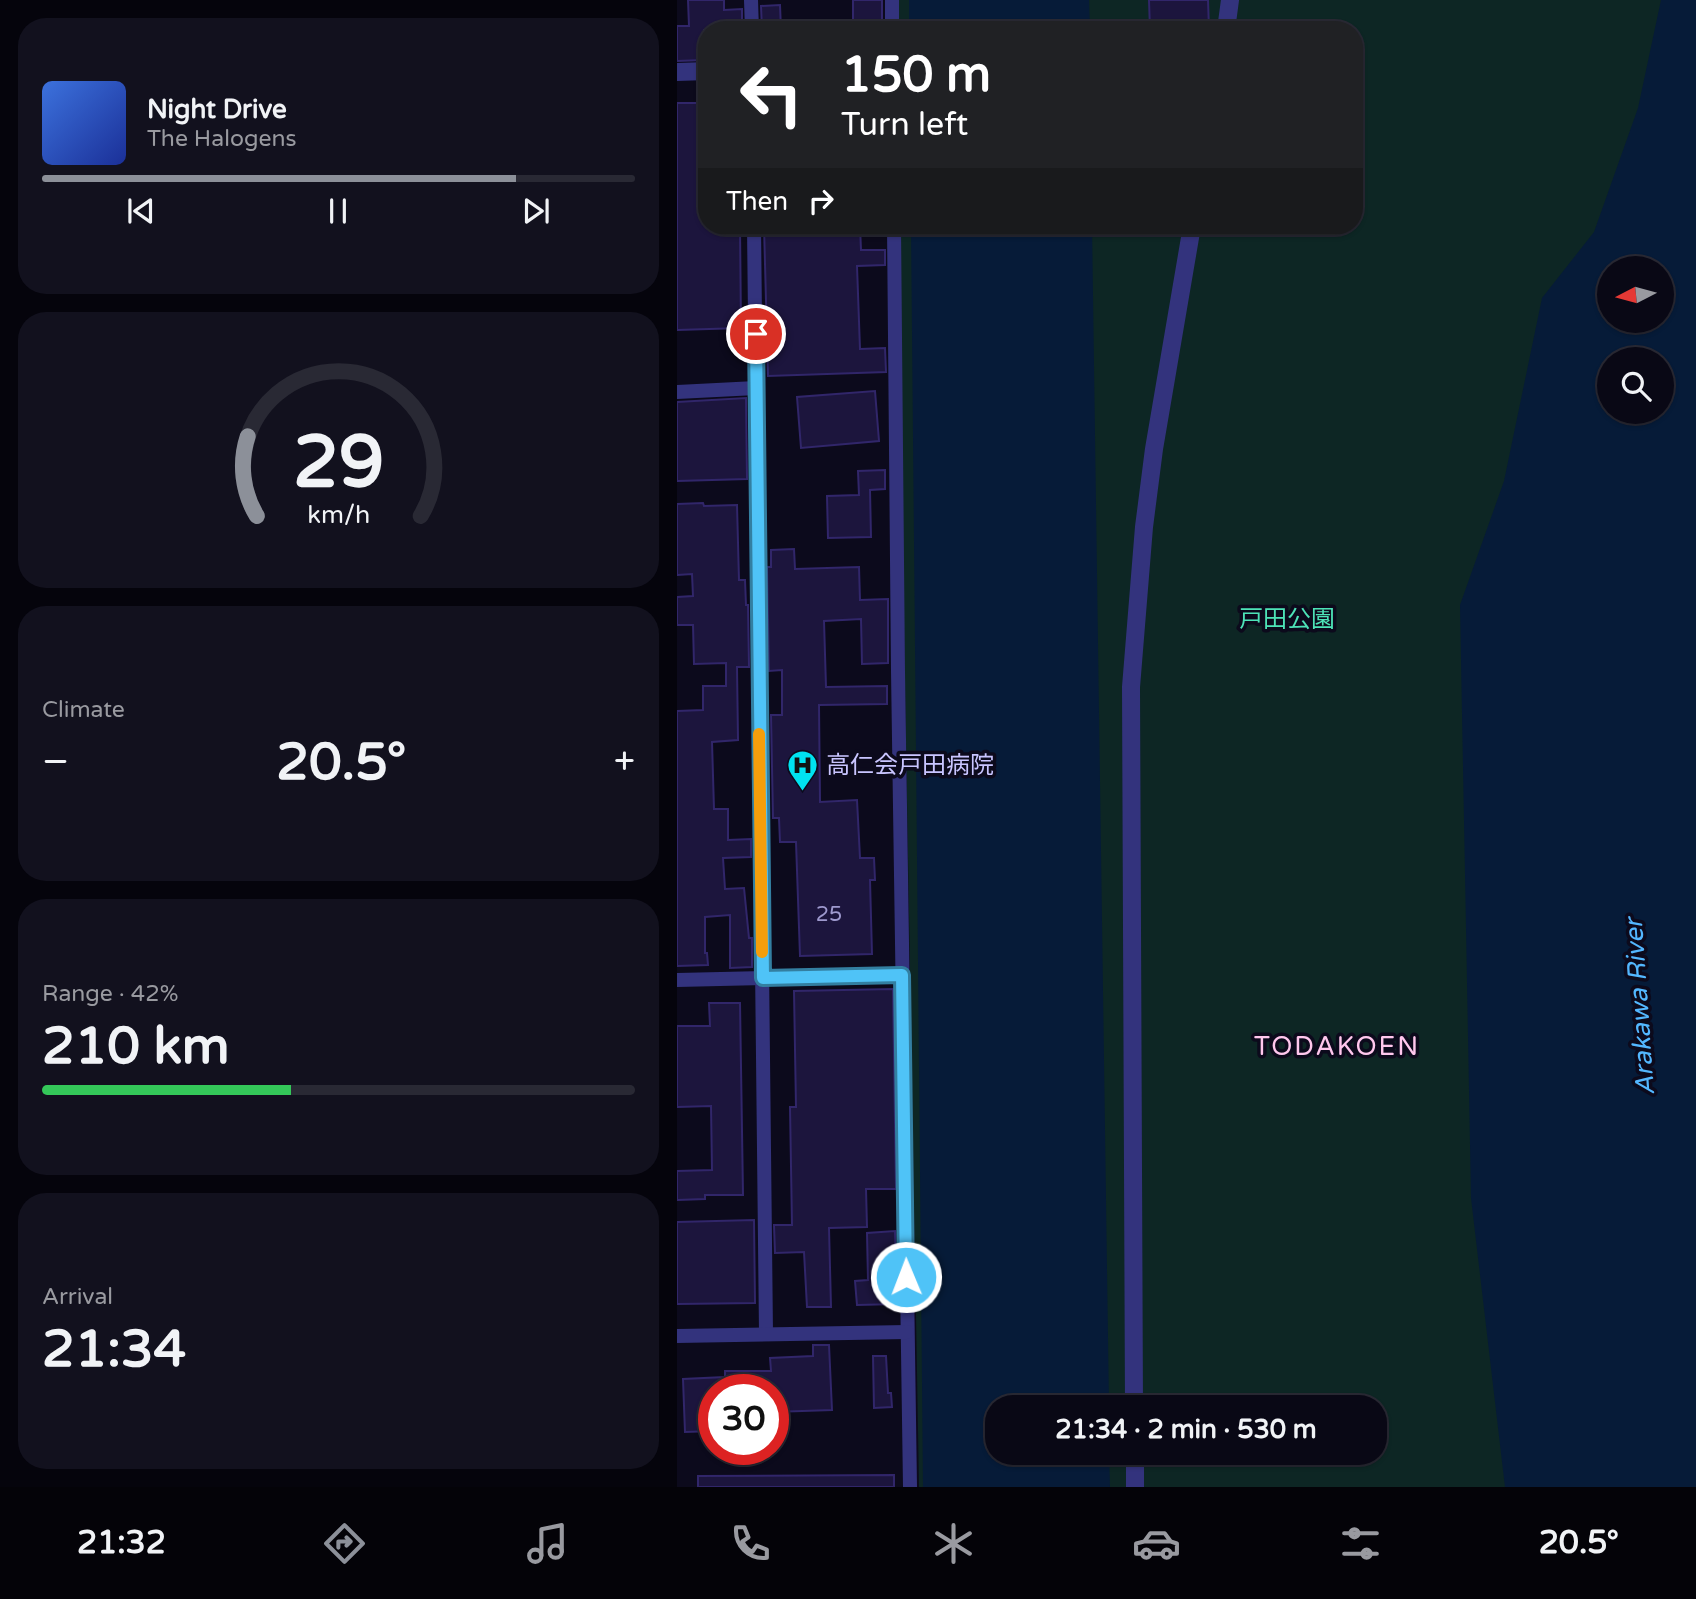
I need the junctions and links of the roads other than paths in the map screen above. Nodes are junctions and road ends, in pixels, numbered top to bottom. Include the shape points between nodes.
1 (751, 0) edge
2 (892, 0) edge
3 (1230, 0) edge
4 (752, 21) edge
5 (892, 21) edge
6 (1227, 21) edge
7 (698, 71) edge
8 (677, 72) edge
9 (754, 235) edge
10 (894, 235) edge
11 (1191, 235) edge
12 (756, 388) junction
13 (677, 392) edge
14 (902, 975) junction
15 (763, 978) junction
16 (677, 980) edge
17 (907, 1332) junction
18 (766, 1334) junction
19 (677, 1336) edge
20 (1134, 1395) edge
21 (1135, 1465) edge
22 (910, 1487) edge
23 (1135, 1487) edge

1 - 4 street
2 - 5 street
3 - 6 street
7 - 8 street
9 - 12 street
10 - 14 street
11 - 20 street via 1151,475 1131,687
12 - 13 street
12 - 15 street
14 - 15 street
14 - 17 street
15 - 16 street
15 - 18 street
17 - 18 street
17 - 22 street
18 - 19 street
21 - 23 street

